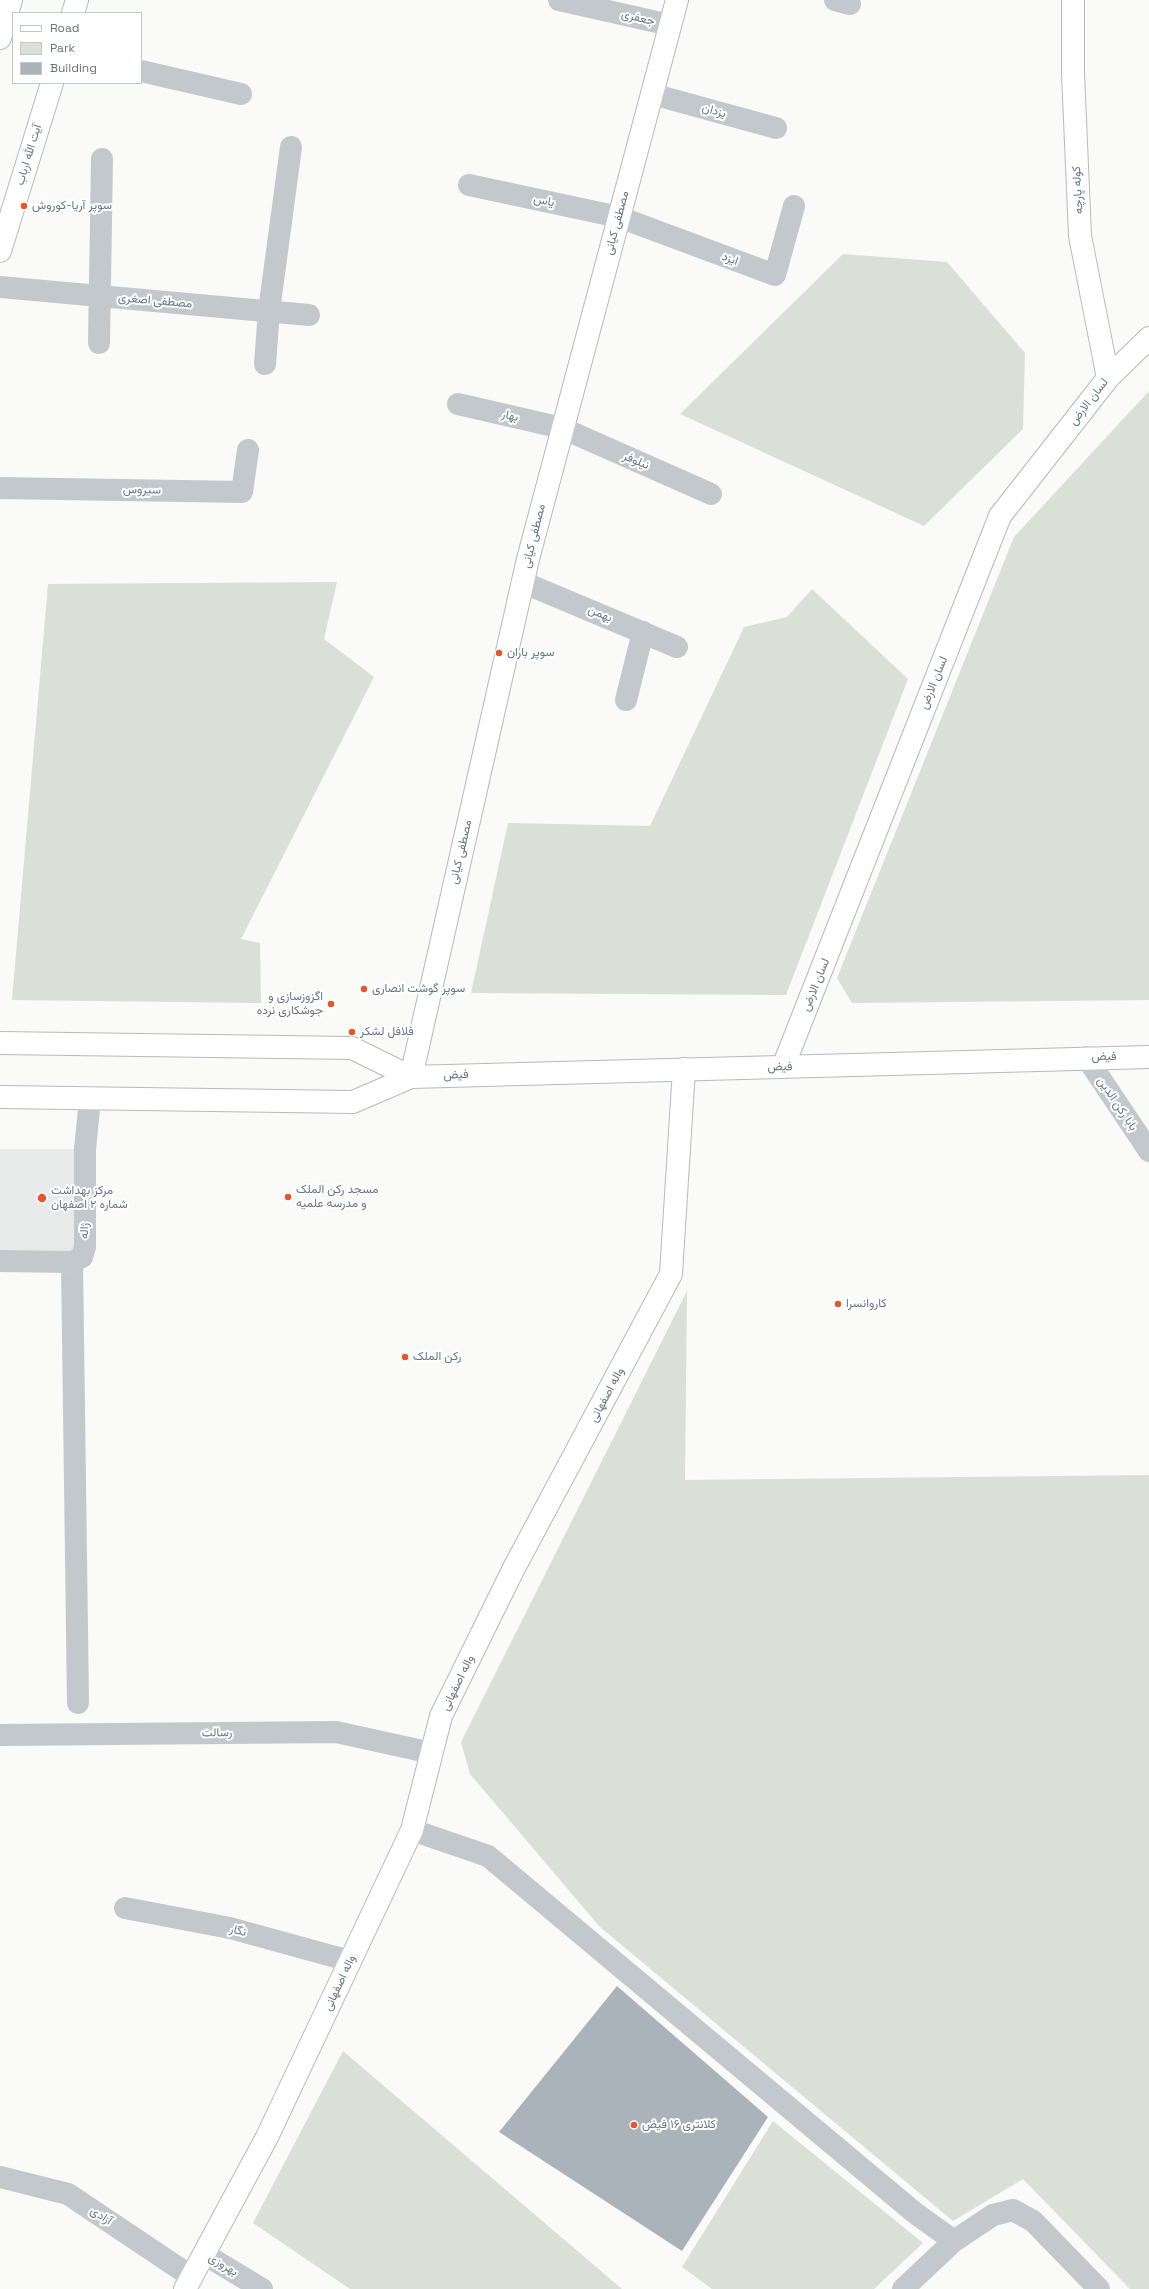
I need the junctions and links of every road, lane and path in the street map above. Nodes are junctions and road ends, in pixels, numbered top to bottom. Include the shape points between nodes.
1 (12, 0) edge
2 (76, 0) edge
3 (559, 0) edge
4 (677, 0) edge
5 (1073, 0) edge
6 (73, 12) edge
7 (670, 25) junction
8 (0, 38) edge
9 (142, 71) edge
10 (52, 84) edge
11 (241, 94) dead end
12 (652, 94) junction
13 (776, 128) dead end
14 (291, 147) dead end
15 (102, 159) dead end
16 (469, 185) dead end
17 (794, 206) dead end
18 (619, 217) junction
19 (0, 251) edge
20 (0, 287) edge
21 (100, 296) junction
22 (268, 311) junction
23 (309, 315) dead end
24 (1149, 338) edge
25 (99, 343) dead end
26 (265, 364) dead end
27 (1108, 378) junction
28 (458, 404) dead end
29 (562, 428) junction
30 (248, 450) dead end
31 (0, 488) edge
32 (711, 494) dead end
33 (522, 582) junction
34 (643, 632) junction
35 (677, 647) dead end
36 (626, 700) dead end
37 (0, 1043) edge
38 (1086, 1057) junction
39 (1149, 1057) edge
40 (783, 1067) junction
41 (684, 1069) junction
42 (410, 1077) junction
43 (0, 1098) edge
44 (90, 1098) junction
45 (1149, 1151) edge
46 (0, 1261) edge
47 (72, 1262) junction
48 (78, 1703) dead end
49 (0, 1735) edge
50 (432, 1753) junction
51 (412, 1830) junction
52 (125, 1908) dead end
53 (350, 1961) junction
54 (0, 2177) edge
55 (954, 2241) junction
56 (204, 2254) junction
57 (188, 2283) edge
58 (262, 2289) edge
59 (903, 2289) edge
60 (1099, 2289) edge

1 - 8 street
2 - 6 street
3 - 7 street, جعفری
4 - 7 street, مصطفی کیانی
5 - 27 street, کوله پارچه via 1073,73 1080,236
7 - 12 street, مصطفی کیانی
9 - 11 street
10 - 19 street, آیت الله ارباب
12 - 13 street, یزدان
12 - 18 street, مصطفی کیانی
14 - 22 street
15 - 21 street
16 - 18 street, یاس
17 - 18 street, ایزد via 775,275
18 - 29 street, مصطفی کیانی
20 - 21 street, مصطفی اصغری
21 - 22 street, مصطفی اصغری
21 - 25 street
22 - 23 street, مصطفی اصغری
22 - 26 street
24 - 27 street, لسان الارض
27 - 40 street, لسان الارض via 1000,516
28 - 29 street, بهار
29 - 32 street, نیلوفر
29 - 33 street, مصطفی کیانی
30 - 31 street, سیروس via 242,492
33 - 34 street, بهمن
33 - 42 street, مصطفی کیانی
34 - 35 street, بهمن
34 - 36 street
37 - 42 street via 352,1048
38 - 39 street, فیض
38 - 40 street, فیض
38 - 45 street, بابا رکن الدین
40 - 41 street, فیض
41 - 42 street, فیض
41 - 50 street, واله اصفهانی via 672,1274 514,1568 441,1716
42 - 44 street via 353,1102
43 - 44 street
44 - 47 street, ژاله via 85,1149 85,1247 82,1257
46 - 47 street
47 - 48 street
49 - 50 street, رسالت via 336,1732
50 - 51 street, واله اصفهانی
51 - 53 street, واله اصفهانی
51 - 55 street via 488,1856 915,2213
52 - 53 street, نگار via 230,1928
53 - 56 street, واله اصفهانی via 267,2138
54 - 57 street, آزادی via 68,2194
55 - 59 street
55 - 60 street via 993,2215 1013,2210 1033,2221
56 - 57 street, واله اصفهانی
56 - 58 street, بهروزی

